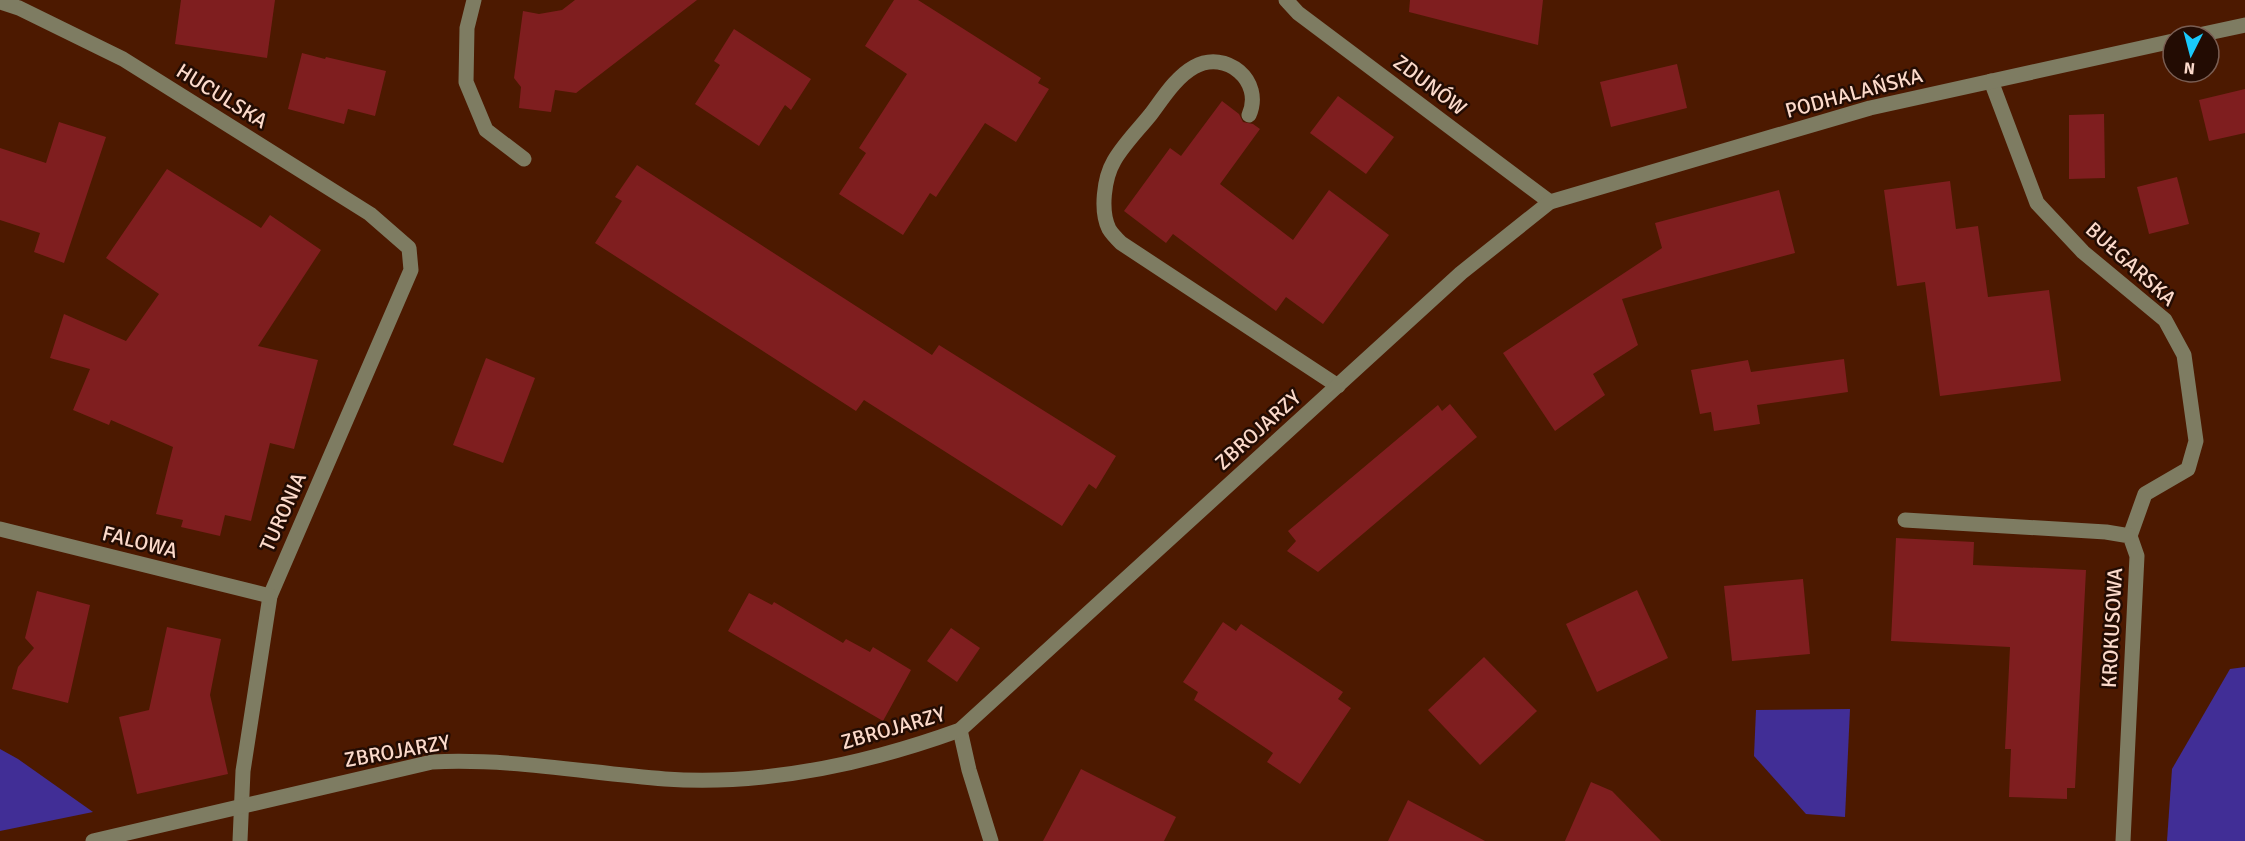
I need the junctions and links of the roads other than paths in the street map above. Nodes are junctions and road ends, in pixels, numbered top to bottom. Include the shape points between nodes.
1 (474, 0) edge
2 (1286, 0) edge
3 (0, 2) edge
4 (2245, 25) edge
5 (2221, 30) edge
6 (2161, 44) edge
7 (1991, 81) junction
8 (1249, 115) dead end
9 (524, 159) dead end
10 (1550, 202) junction
11 (409, 248) joint
12 (1338, 386) junction
13 (1905, 520) dead end
14 (0, 530) edge
15 (2130, 536) junction
16 (270, 596) junction
17 (960, 730) junction
18 (240, 807) junction
19 (93, 841) edge
20 (240, 841) edge
21 (991, 841) edge
22 (2123, 841) edge

1 - 9 street via 467,28 466,82 486,130
2 - 10 street, ZDUNÓW via 1298,13
3 - 11 street, HUCULSKA via 123,59 370,214
4 - 5 street
6 - 7 street, PODHALAŃSKA
7 - 10 street, PODHALAŃSKA via 1870,108
7 - 15 street, BUŁGARSKA via 2037,203 2083,252 2165,320 2184,355 2196,441 2188,469 2145,494
8 - 12 street via 1252,96 1242,72 1221,62 1194,66 1177,80 1113,162 1104,208 1108,227 1121,243
10 - 12 street, ZBROJARZY via 1461,273
11 - 16 street, TURONIA via 411,270
12 - 17 street, ZBROJARZY
13 - 15 street
14 - 16 street, FALOWA
15 - 22 street, KROKUSOWA via 2137,556
16 - 18 street, TURONIA
17 - 18 street, ZBROJARZY via 863,760 771,777 664,779 469,760 432,762
17 - 21 street
18 - 19 street, ZBROJARZY
18 - 20 street, TURONIA

